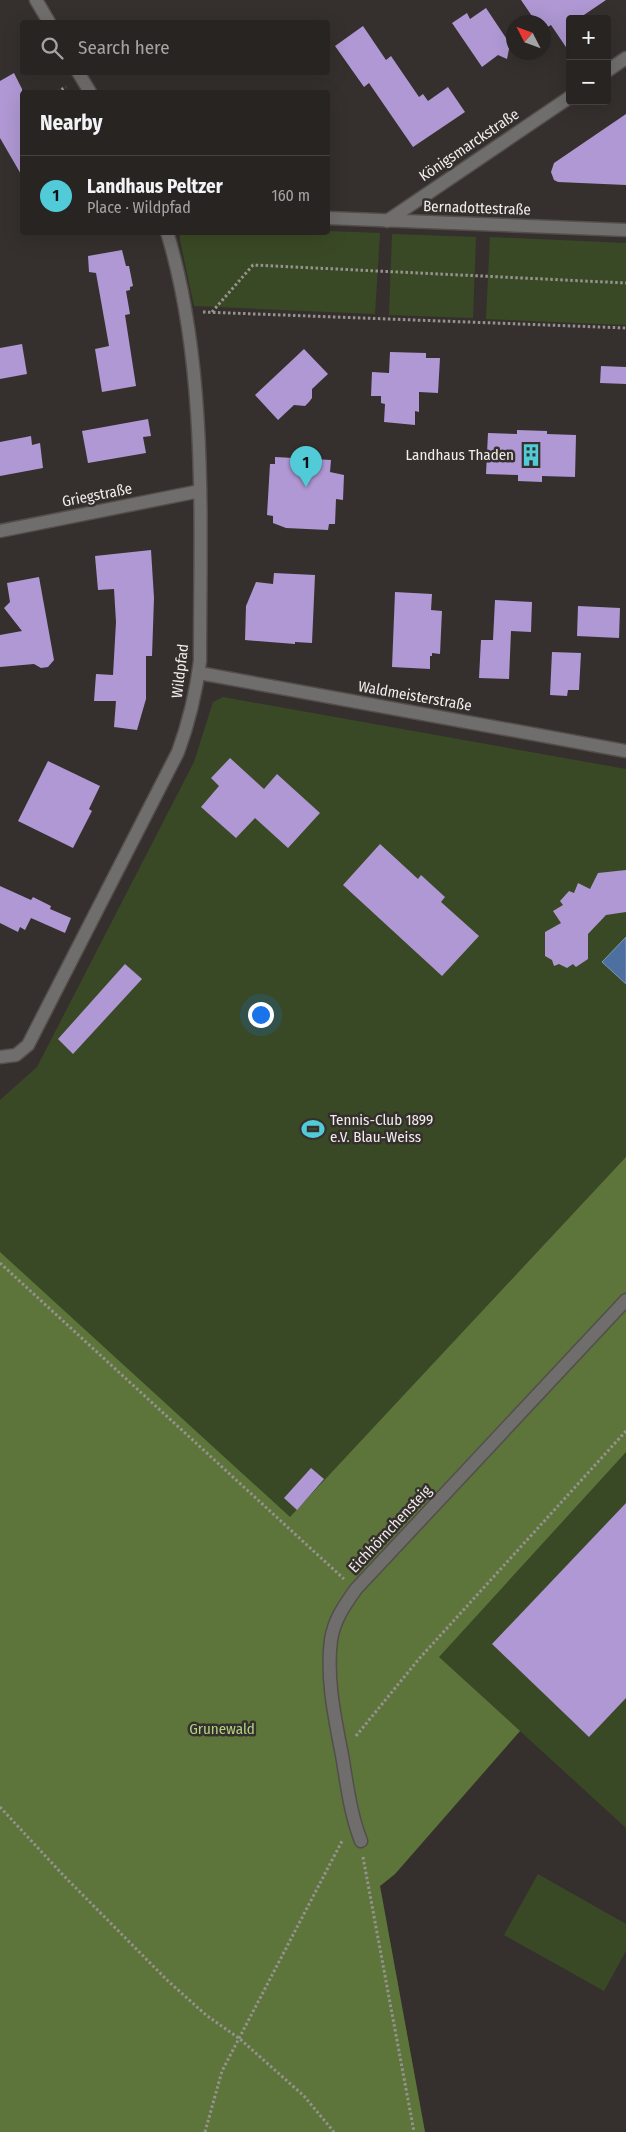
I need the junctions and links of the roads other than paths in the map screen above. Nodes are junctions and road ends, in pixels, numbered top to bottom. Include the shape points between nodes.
1 (36, 0) edge
2 (49, 20) edge
3 (626, 58) edge
4 (611, 68) edge
5 (80, 75) edge
6 (89, 90) edge
7 (566, 99) edge
8 (330, 218) edge
9 (387, 221) junction
10 (626, 230) edge
11 (168, 235) edge
12 (200, 491) junction
13 (0, 530) edge
14 (199, 673) junction
15 (626, 752) edge
16 (0, 1058) edge
17 (626, 1300) edge
18 (360, 1841) road end

1 - 2 street
3 - 4 street
5 - 6 street
7 - 9 street, Königsmarckstraße
8 - 9 street, Bernadottestraße
9 - 10 street, Bernadottestraße
11 - 12 street, Wildpfad via 186,321 197,407
12 - 13 street, Griegstraße
12 - 14 street, Wildpfad
14 - 15 street, Waldmeisterstraße
14 - 16 street, Wildpfad via 190,720 178,752 28,1046 16,1055
17 - 18 street, Eichhörnchensteig via 356,1589 338,1614 331,1640 332,1694 353,1820

